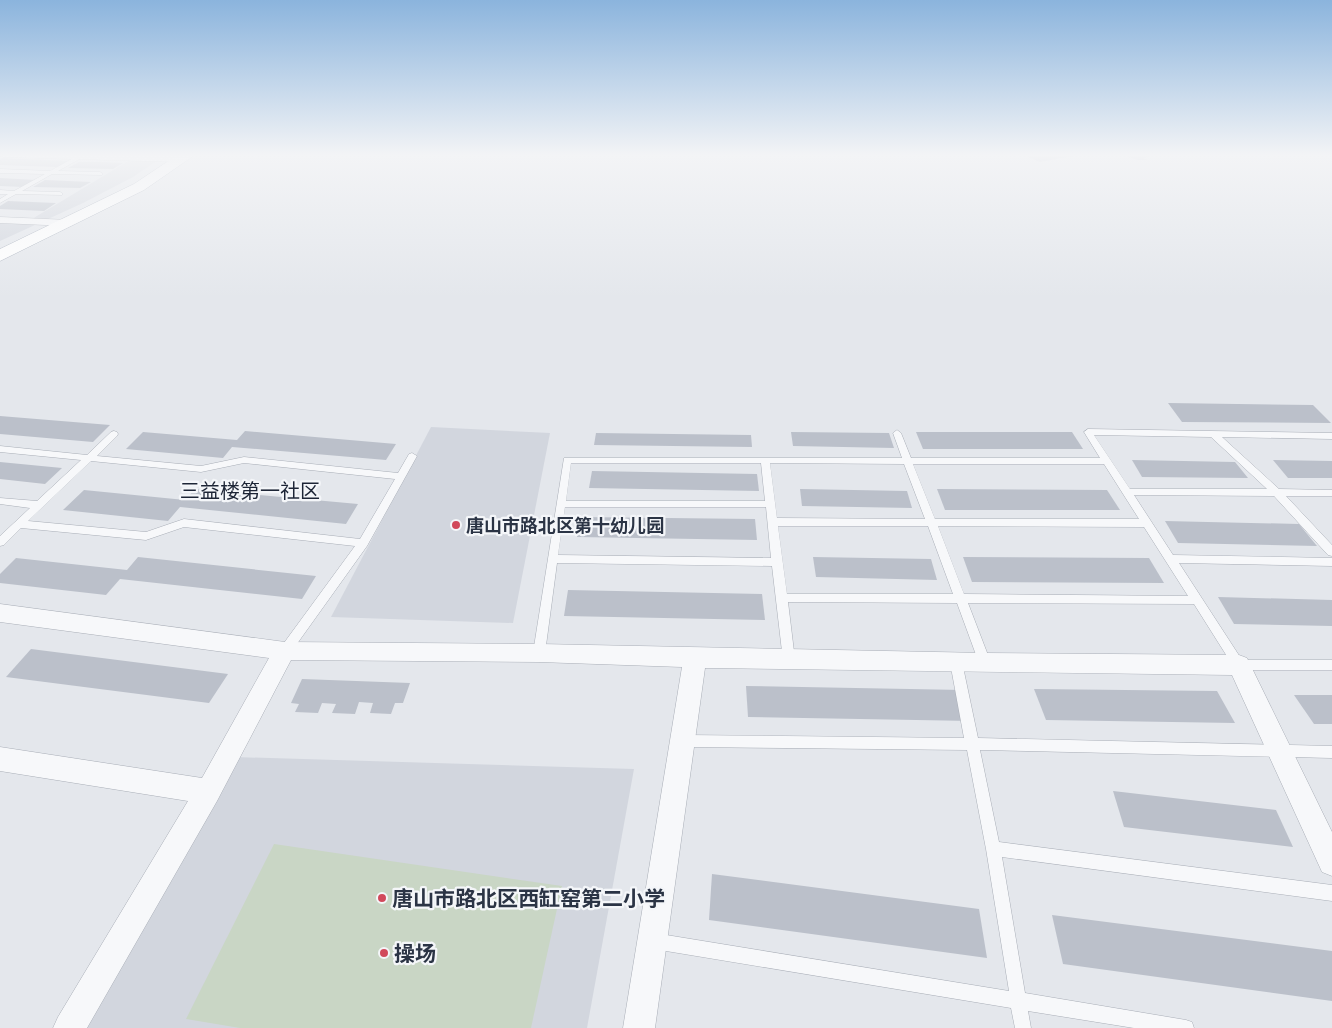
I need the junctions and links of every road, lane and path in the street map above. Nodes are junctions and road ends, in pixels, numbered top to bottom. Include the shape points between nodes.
1 (110, 202) edge
2 (0, 220) edge
3 (69, 223) junction
4 (0, 256) edge
5 (897, 433) dead end
6 (114, 434) dead end
7 (1214, 434) junction
8 (1332, 436) edge
9 (0, 449) edge
10 (412, 456) dead end
11 (88, 459) junction
12 (765, 460) junction
13 (907, 460) junction
14 (1106, 460) junction
15 (401, 476) junction
16 (1127, 492) junction
17 (1277, 493) junction
18 (1332, 493) edge
19 (0, 501) edge
20 (561, 504) junction
21 (771, 504) junction
22 (40, 505) junction
23 (773, 522) junction
24 (930, 522) junction
25 (1147, 523) junction
26 (20, 524) junction
27 (0, 542) edge
28 (363, 543) junction
29 (1332, 552) edge
30 (553, 559) junction
31 (1171, 559) junction
32 (778, 562) junction
33 (1332, 562) edge
34 (782, 598) junction
35 (959, 599) junction
36 (1198, 600) junction
37 (0, 613) edge
38 (286, 651) junction
39 (539, 653) junction
40 (694, 658) junction
41 (789, 660) junction
42 (956, 662) junction
43 (985, 663) junction
44 (1240, 665) junction
45 (1332, 665) edge
46 (683, 741) junction
47 (972, 744) junction
48 (1279, 752) junction
49 (1332, 752) edge
50 (0, 759) edge
51 (208, 792) junction
52 (993, 849) junction
53 (1332, 862) edge
54 (1332, 893) edge
55 (652, 941) junction
56 (1018, 1001) junction
57 (69, 1028) edge
58 (639, 1028) edge
59 (1023, 1028) edge
60 (1186, 1028) edge

1 - 3 main road
2 - 3 street
3 - 4 main road
5 - 13 lane
6 - 11 lane
7 - 8 lane
7 - 14 lane via 1088,432
7 - 17 lane
9 - 11 lane
10 - 15 lane
11 - 15 lane via 201,469 244,460
11 - 22 lane
12 - 13 lane
12 - 20 lane via 568,460
12 - 21 lane
13 - 14 lane
13 - 24 lane
14 - 16 lane
15 - 28 lane
16 - 17 lane
16 - 25 lane
17 - 18 lane
17 - 29 lane
19 - 22 lane
20 - 21 lane
20 - 30 lane
21 - 23 lane
22 - 26 lane
23 - 24 lane
23 - 32 lane
24 - 25 lane
24 - 35 lane
25 - 31 lane
26 - 27 lane
26 - 28 lane via 146,536 184,523
28 - 38 lane
30 - 32 lane
30 - 39 lane
31 - 33 lane
31 - 36 lane
32 - 34 lane
34 - 35 lane
34 - 41 lane
35 - 36 lane
35 - 43 lane
36 - 44 lane
37 - 38 street
38 - 39 street
38 - 51 street
39 - 40 street
40 - 41 street
40 - 46 street
41 - 42 street
42 - 43 street
42 - 47 lane
43 - 44 street
44 - 45 lane
44 - 48 street
46 - 47 lane
46 - 55 street
47 - 48 lane
47 - 52 lane
48 - 49 lane
48 - 53 street
50 - 51 street
51 - 57 street
52 - 54 lane
52 - 56 lane
55 - 56 lane
55 - 58 street
56 - 59 lane
56 - 60 lane

